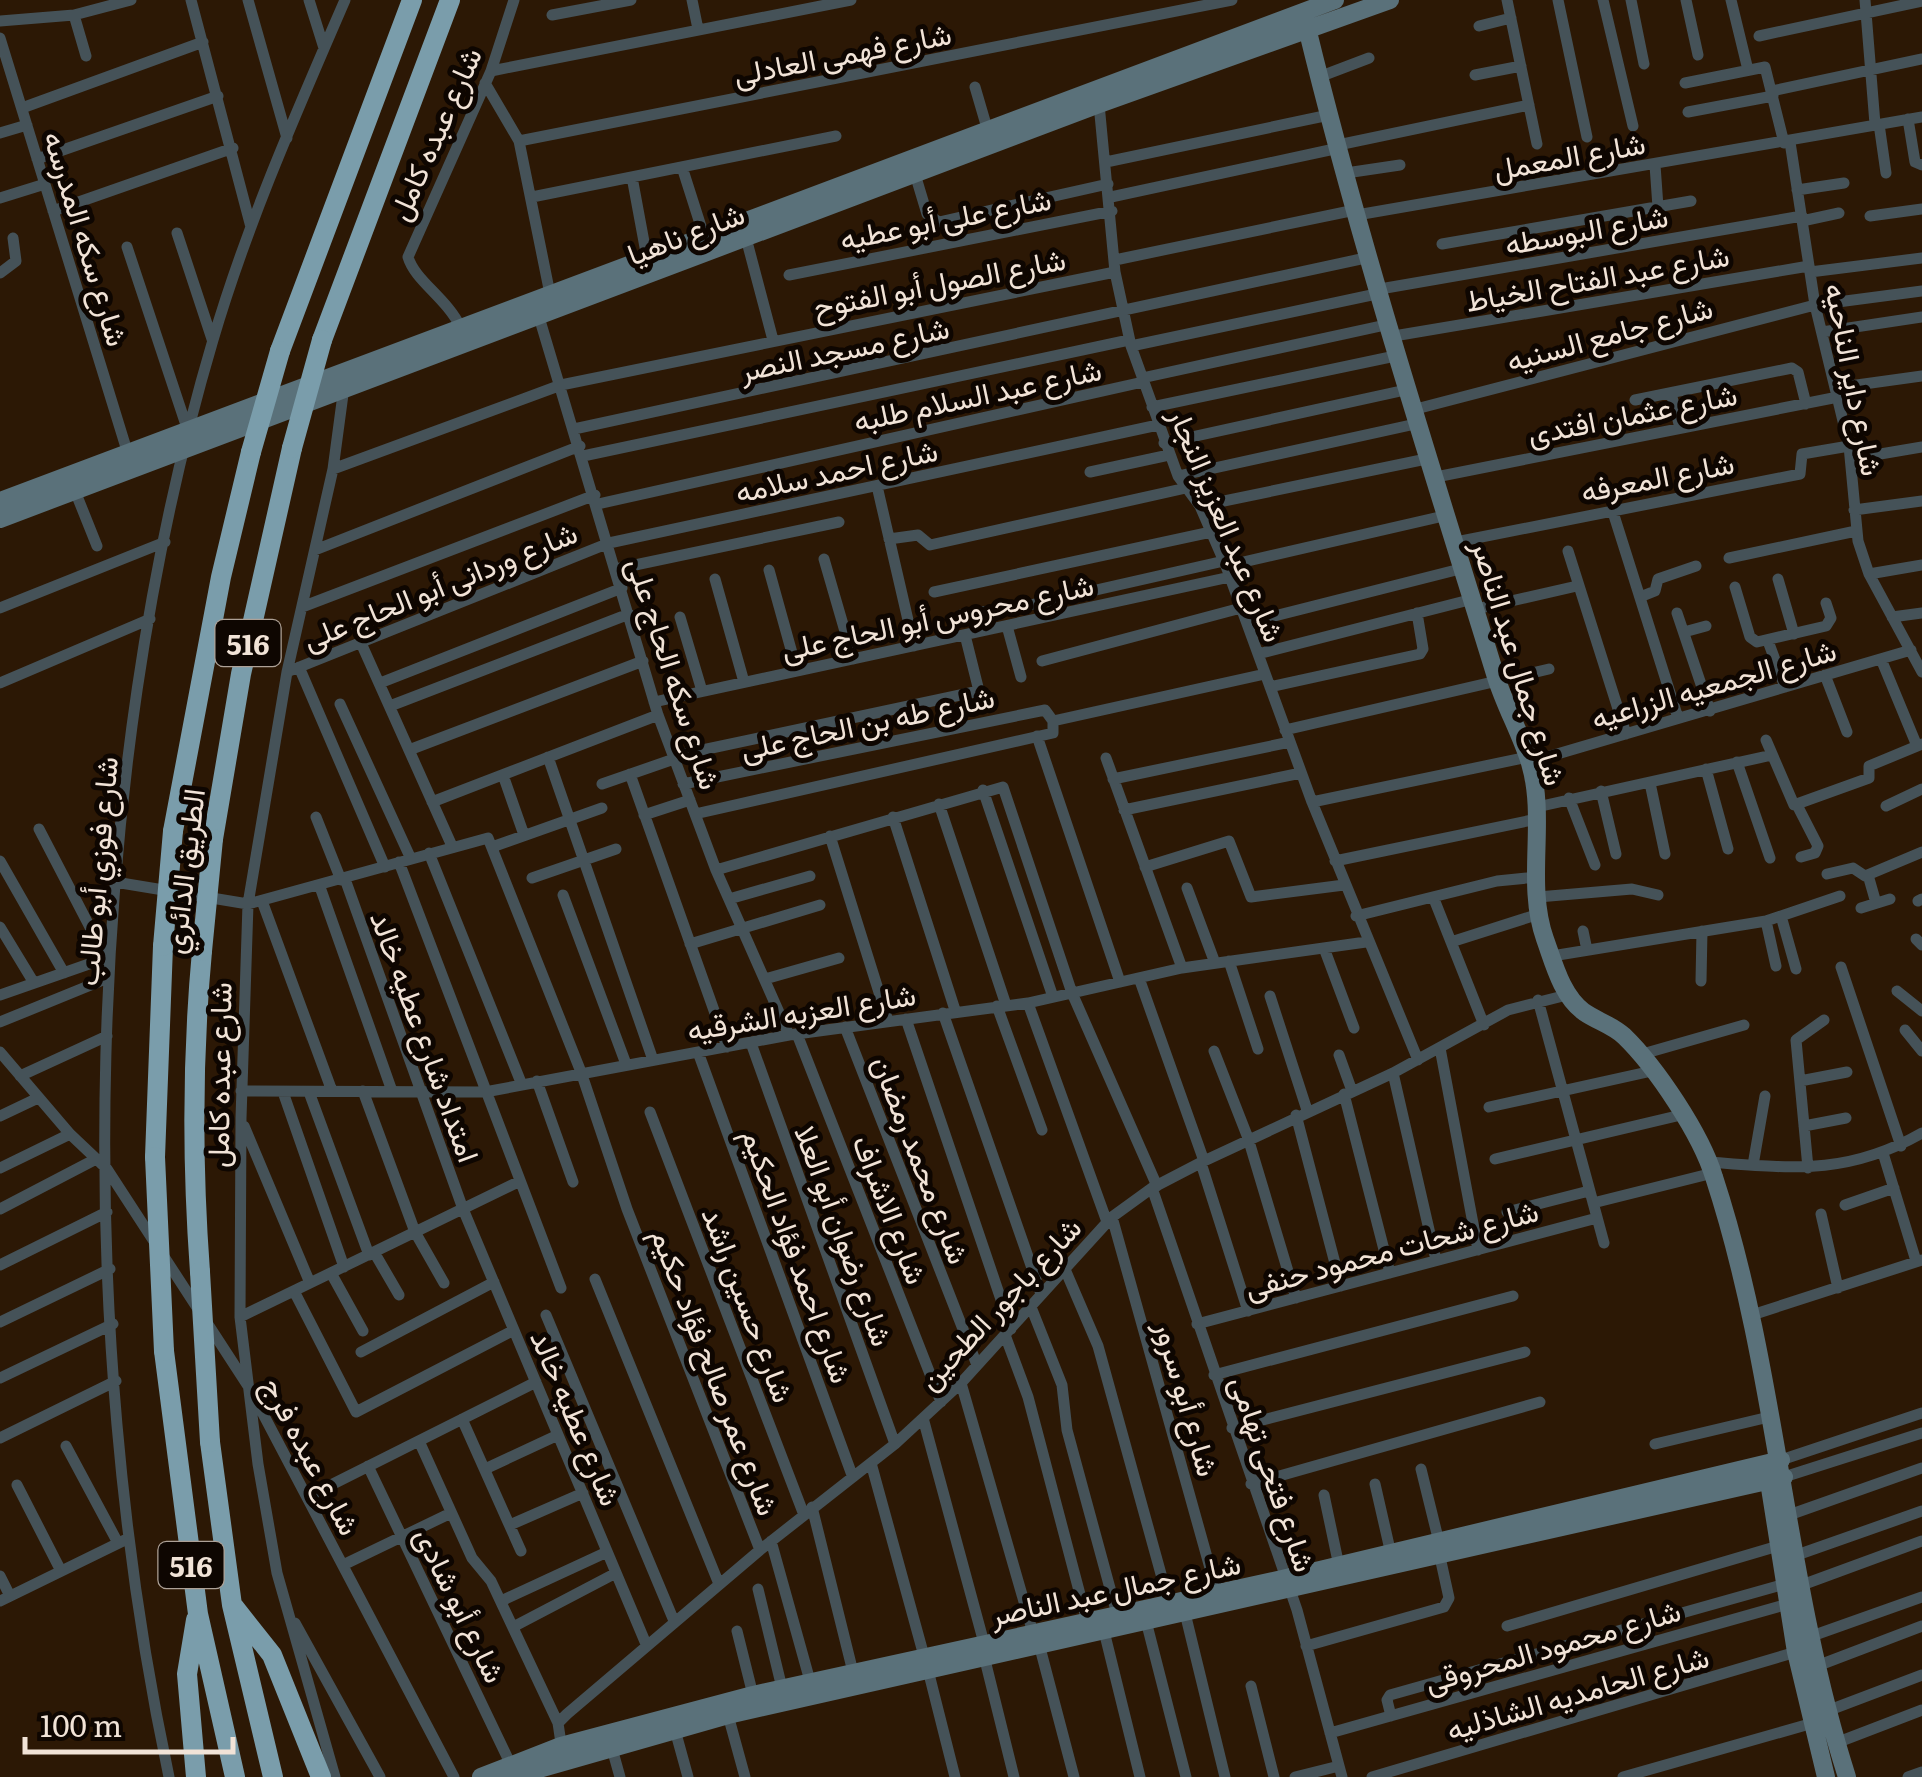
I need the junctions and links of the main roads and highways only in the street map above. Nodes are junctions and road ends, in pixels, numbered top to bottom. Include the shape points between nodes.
1 (412, 0) edge
2 (450, 0) edge
3 (232, 1606) junction
4 (198, 1614) junction
5 (196, 1777) edge
6 (235, 1777) edge
7 (273, 1777) edge
8 (321, 1777) edge

1 - 4 highway, الطريق الدائري / 516, bridge via 280,351 251,452 174,831 156,1157 164,1351
2 - 3 highway, الطريق الدائري / 516, bridge via 322,340 241,674 213,839 192,1060 192,1160 210,1442
3 - 7 highway, الطريق الدائري / 516
3 - 8 highway via 272,1655
4 - 5 highway via 187,1674
4 - 6 highway, الطريق الدائري / 516

